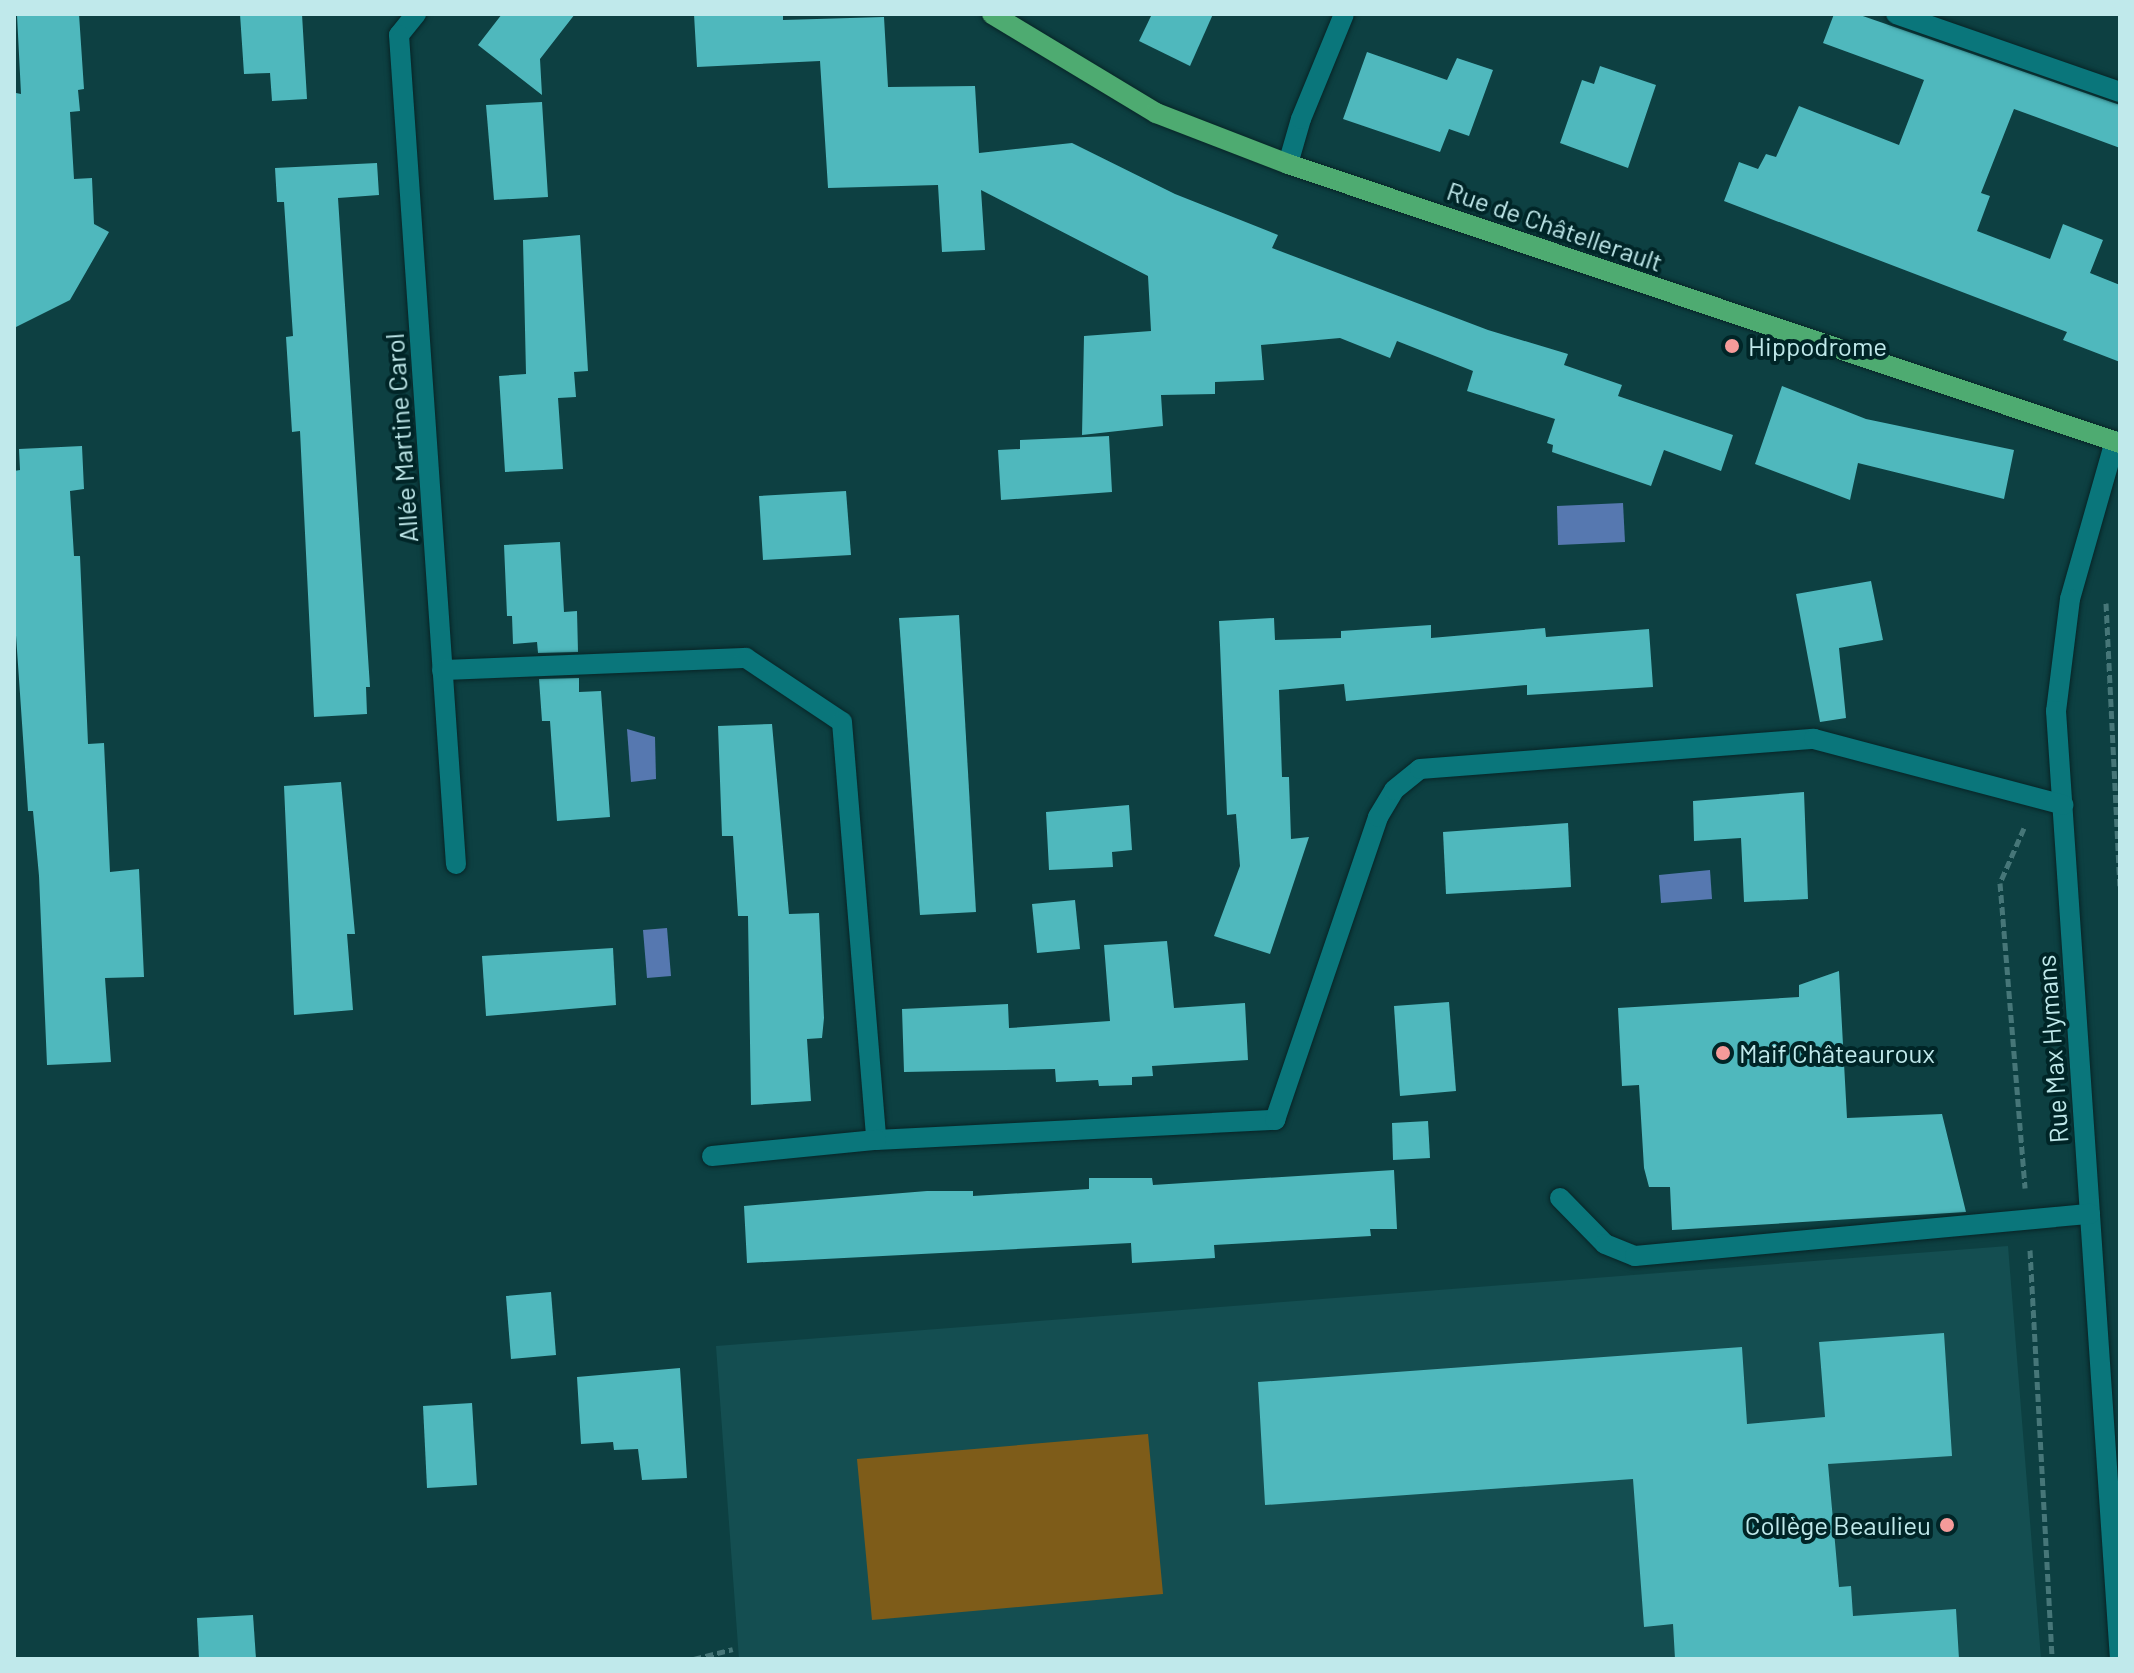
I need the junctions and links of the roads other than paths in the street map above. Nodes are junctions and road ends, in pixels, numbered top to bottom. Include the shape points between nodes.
1 (416, 14) edge
2 (992, 14) edge
3 (1344, 14) edge
4 (1896, 14) edge
5 (2120, 92) edge
6 (1288, 164) junction
7 (2117, 442) edge
8 (442, 670) junction
9 (2063, 805) junction
10 (456, 864) dead end
11 (876, 1140) junction
12 (712, 1156) dead end
13 (1560, 1198) dead end
14 (2090, 1214) junction
15 (2120, 1659) edge

1 - 8 street, Allée Martine Carol via 399,35
2 - 6 main road, Rue de Châtellerault via 1156,113
3 - 6 street
4 - 5 street
6 - 7 main road, Rue de Châtellerault
7 - 9 street, Rue Max Hymans via 2070,599 2056,711
8 - 10 street, Allée Martine Carol
8 - 11 street via 746,658 842,722
9 - 11 street via 1814,739 1420,769 1394,790 1378,817 1275,1120
9 - 14 street, Rue Max Hymans
11 - 12 street
13 - 14 street via 1605,1244 1635,1256
14 - 15 street, Rue Max Hymans

